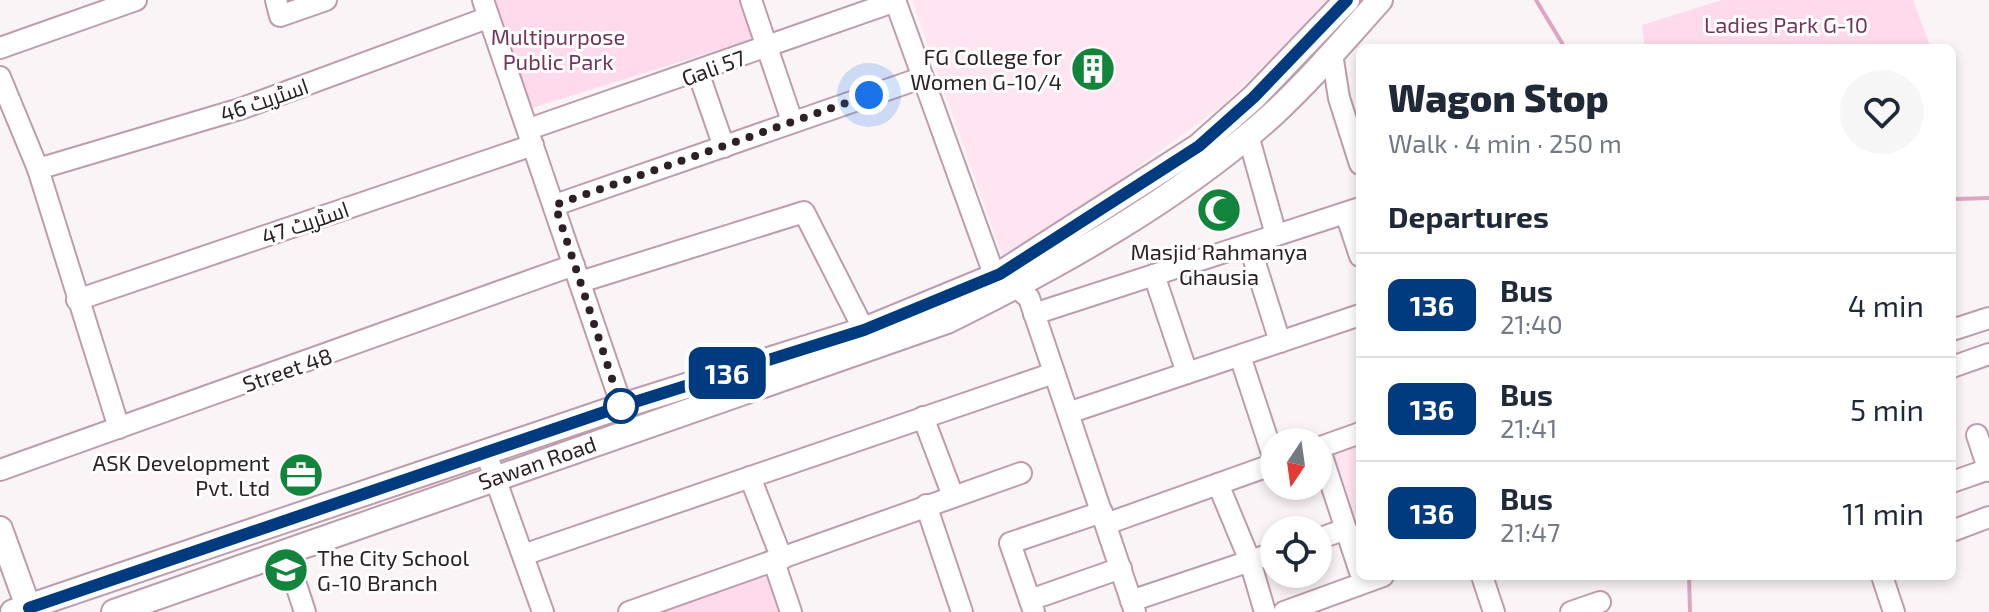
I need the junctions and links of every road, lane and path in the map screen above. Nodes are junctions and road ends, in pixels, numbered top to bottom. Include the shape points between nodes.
1 (136, 0) edge
2 (276, 0) edge
3 (326, 0) edge
4 (751, 0) edge
5 (896, 0) edge
6 (1347, 0) edge
7 (1378, 2) edge
8 (485, 9) edge
9 (0, 48) edge
10 (765, 48) junction
11 (1332, 54) junction
12 (698, 72) junction
13 (0, 77) edge
14 (921, 78) junction
15 (1356, 92) edge
16 (1339, 98) junction
17 (792, 121) junction
18 (1248, 135) junction
19 (531, 137) junction
20 (724, 147) junction
21 (1356, 151) edge
22 (38, 169) junction
23 (555, 205) junction
24 (1353, 211) edge
25 (1276, 235) junction
26 (1249, 244) junction
27 (577, 274) junction
28 (1154, 275) junction
29 (1009, 280) junction
30 (77, 300) junction
31 (1034, 314) junction
32 (1356, 316) edge
33 (1989, 318) edge
34 (1956, 329) edge
35 (864, 330) junction
36 (1280, 342) junction
37 (1989, 354) edge
38 (1240, 356) junction
39 (1956, 366) edge
40 (1054, 373) junction
41 (1187, 373) junction
42 (622, 406) junction
43 (1068, 413) junction
44 (923, 417) junction
45 (119, 428) junction
46 (1263, 428) edge
47 (630, 430) junction
48 (1356, 434) edge
49 (1977, 435) dead end
50 (1332, 443) edge
51 (486, 453) junction
52 (1260, 467) edge
53 (0, 470) edge
54 (1989, 470) edge
55 (1021, 473) dead end
56 (492, 477) junction
57 (750, 477) junction
58 (1956, 481) edge
59 (1218, 484) junction
60 (1332, 488) edge
61 (953, 496) junction
62 (926, 505) junction
63 (1989, 517) edge
64 (1104, 518) junction
65 (0, 529) edge
66 (1346, 529) junction
67 (1956, 529) edge
68 (1332, 534) edge
69 (285, 551) junction
70 (1356, 552) edge
71 (523, 555) junction
72 (1260, 558) edge
73 (778, 560) junction
74 (1250, 561) junction
75 (1121, 568) junction
76 (1360, 580) edge
77 (1483, 580) edge
78 (1883, 580) edge
79 (1600, 602) dead end
80 (1032, 606) edge
81 (1133, 607) edge
82 (24, 611) edge
83 (114, 612) edge
84 (305, 612) edge
85 (543, 612) edge
86 (629, 612) edge
87 (791, 612) edge
88 (962, 612) edge
89 (1265, 612) edge
90 (1284, 612) edge
91 (1494, 612) edge
92 (1571, 612) edge
93 (1894, 612) edge

1 - 9 street
2 - 3 street via 280,16
4 - 10 street
5 - 10 street, Gali 57
5 - 14 street
6 - 29 main road, Sawan Road via 1199,146
7 - 11 main road, Sawan Road
8 - 19 street
8 - 22 street, اسٹریٹ 46 via 240,109
10 - 12 street, Gali 57
10 - 17 street
11 - 16 street
11 - 18 main road, Sawan Road
12 - 19 street, Gali 57
12 - 20 street
13 - 22 street
14 - 17 street
14 - 29 street via 991,266
15 - 16 street
16 - 21 street
17 - 20 street
18 - 25 street
18 - 29 main road, Sawan Road via 1179,190
19 - 23 street
19 - 30 street, اسٹریٹ 47
20 - 23 street
22 - 30 street
23 - 27 street
24 - 25 street
25 - 26 street
26 - 28 street
26 - 36 street
27 - 35 street, Street 48 via 804,212
27 - 42 street
27 - 45 street, Street 48
28 - 31 street
28 - 41 street
29 - 31 street via 1029,298
29 - 35 main road, Sawan Road
29 - 47 main road, Sawan Road via 947,321
30 - 45 street
31 - 40 street
32 - 36 street
33 - 34 street
35 - 42 main road, Sawan Road
36 - 38 street
37 - 39 street
38 - 41 street
38 - 46 street
40 - 43 street
40 - 44 street
41 - 43 street
42 - 47 street
42 - 51 main road, Sawan Road
43 - 64 street
44 - 57 street
44 - 61 street
45 - 53 street, Street 48
47 - 56 main road, Sawan Road
48 - 50 street
49 - 54 street
51 - 56 street
51 - 82 main road, Sawan Road
52 - 59 street
54 - 58 street
55 - 61 street
56 - 69 main road, Sawan Road
56 - 71 street
57 - 71 street
57 - 73 street
59 - 64 street
59 - 74 street
60 - 66 street
61 - 62 street
62 - 73 street
62 - 88 street
63 - 67 street
64 - 75 street
64 - 80 street via 1010,543
65 - 82 main road
66 - 68 street
66 - 70 street
69 - 83 main road, Sawan Road
69 - 84 street
71 - 85 street
72 - 74 street
73 - 86 street
73 - 87 street
74 - 81 street
74 - 89 street
75 - 80 street
75 - 81 street
76 - 90 street
77 - 91 street
78 - 93 street
79 - 92 street

